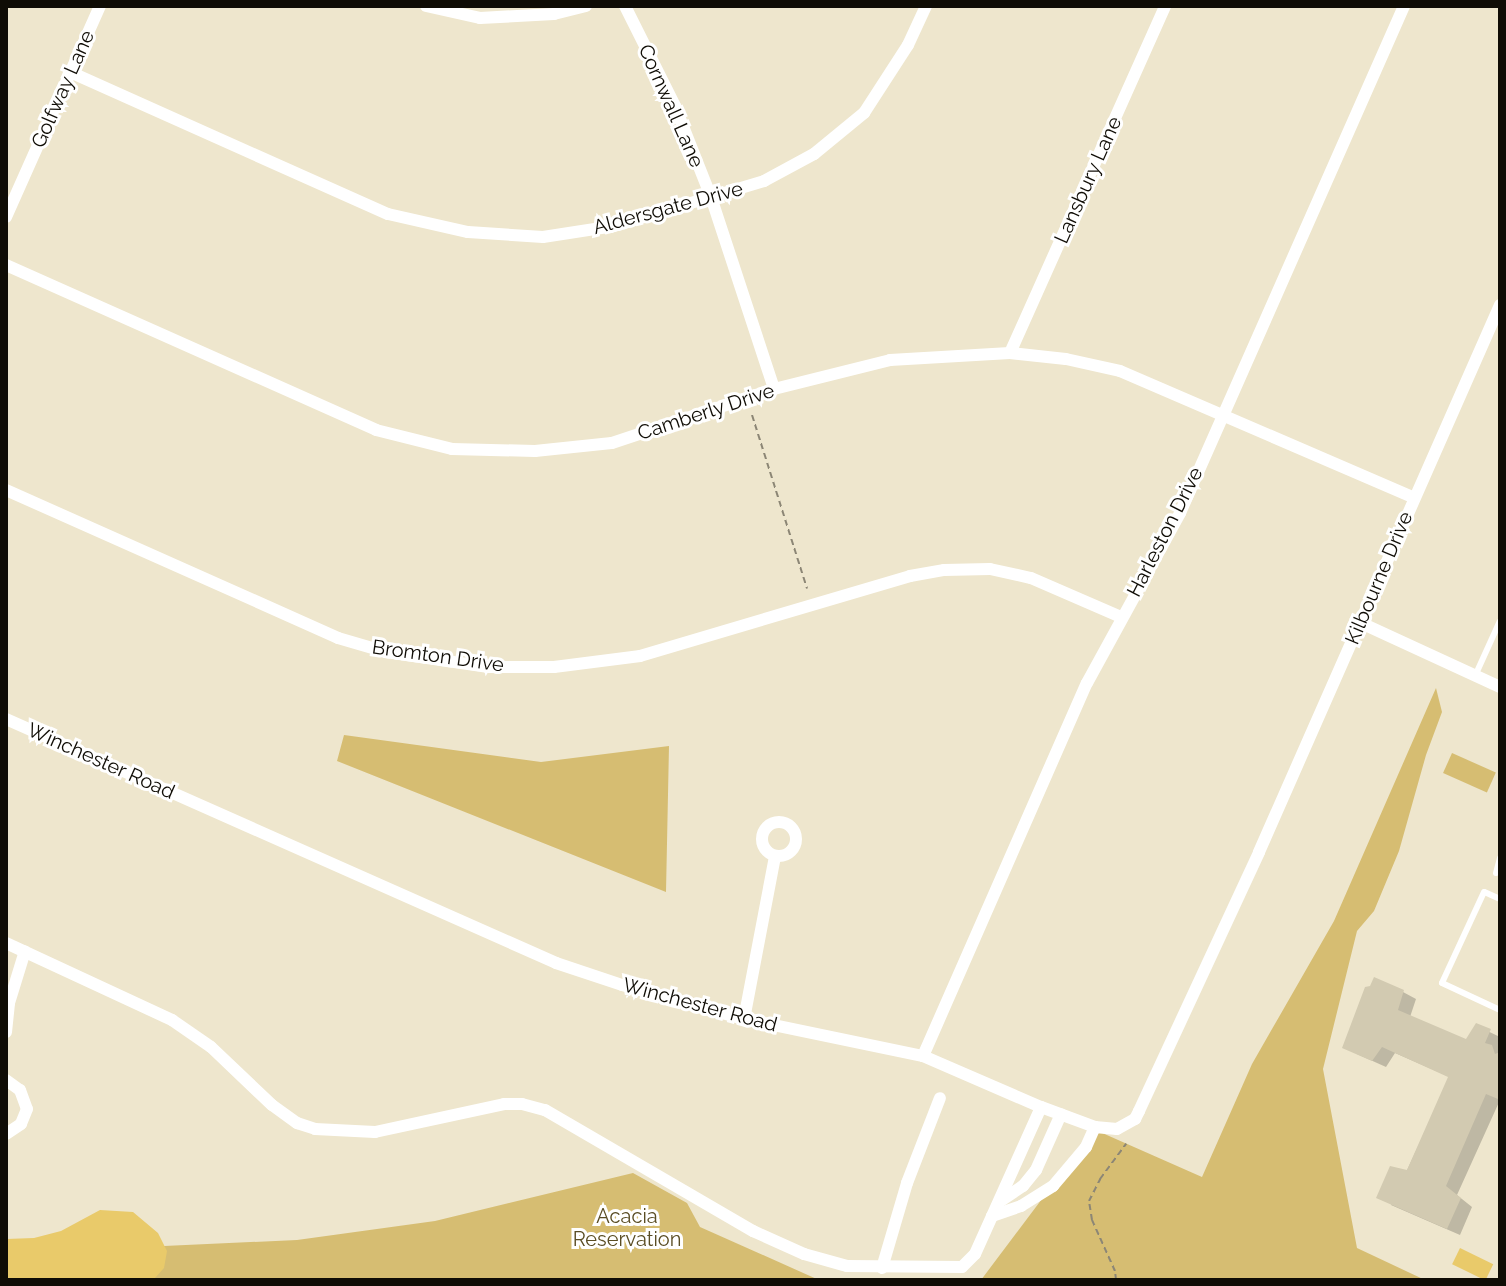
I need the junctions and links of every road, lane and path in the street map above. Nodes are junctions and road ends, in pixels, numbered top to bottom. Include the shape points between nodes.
1 (100, 6) edge
2 (426, 6) edge
3 (586, 6) edge
4 (625, 6) edge
5 (926, 6) edge
6 (1165, 6) edge
7 (1404, 6) edge
8 (70, 72) junction
9 (711, 197) junction
10 (6, 217) edge
11 (6, 265) edge
12 (1500, 305) edge
13 (1010, 353) junction
14 (774, 389) junction
15 (1223, 413) junction
16 (752, 415) dead end
17 (6, 490) edge
18 (1413, 497) junction
19 (807, 588) dead end
20 (1121, 617) junction
21 (1500, 621) edge
22 (1361, 623) junction
23 (1475, 676) junction
24 (1500, 687) edge
25 (6, 719) edge
26 (775, 856) dead end
27 (1500, 858) edge
28 (1498, 870) edge
29 (1500, 899) edge
30 (6, 943) edge
31 (25, 951) junction
32 (1500, 1010) edge
33 (744, 1019) junction
34 (6, 1032) edge
35 (923, 1056) junction
36 (6, 1080) edge
37 (940, 1098) dead end
38 (1041, 1107) junction
39 (1061, 1114) junction
40 (1095, 1127) junction
41 (6, 1134) edge
42 (1126, 1144) dead end
43 (1118, 1146) dead end
44 (1123, 1148) junction
45 (999, 1202) junction
46 (992, 1216) junction
47 (882, 1268) junction
48 (1116, 1280) edge

1 - 8 street, Golfway Lane
2 - 3 street via 480,18 554,14
4 - 9 street, Cornwall Lane via 675,106
5 - 9 street, Aldersgate Drive via 864,113 814,154 764,181
6 - 13 street, Lansbury Lane
7 - 15 street, Harleston Drive
8 - 9 street, Aldersgate Drive via 388,214 468,232 557,235 614,226
8 - 10 street, Golfway Lane
9 - 14 street, Cornwall Lane
11 - 14 street, Camberly Drive via 376,430 452,449 535,451 612,443
12 - 18 street, Kilbourne Drive
13 - 14 street, Camberly Drive via 890,360
13 - 15 street, Camberly Drive via 1120,371
15 - 18 street, Camberly Drive
15 - 20 street, Harleston Drive via 1180,513
16 - 19 path
17 - 20 street, Bromton Drive via 338,638 386,652 487,667 554,667 640,656 944,570 990,569 1031,578
18 - 22 street, Kilbourne Drive
20 - 35 street, Harleston Drive via 1080,698
21 - 23 lane
22 - 23 street
22 - 40 street, Kilbourne Drive via 1135,1119 1117,1129
23 - 24 street
25 - 33 street, Winchester Road via 556,963
26 - 33 street
27 - 28 lane
29 - 32 lane via 1484,892 1442,983
30 - 31 street
31 - 34 street
31 - 47 street via 172,1020 297,1123 375,1132 522,1104 545,1110 791,1248 847,1266
33 - 35 street, Winchester Road
35 - 38 street, Winchester Road
36 - 41 street via 20,1090 27,1109 21,1124
37 - 47 street
38 - 39 street, Winchester Road
38 - 45 street
39 - 40 street, Winchester Road
39 - 45 street via 1036,1170
40 - 46 street via 1086,1147 1053,1186
42 - 44 path
43 - 44 path
44 - 48 path via 1089,1201
45 - 46 street
46 - 47 street via 975,1254 962,1267

